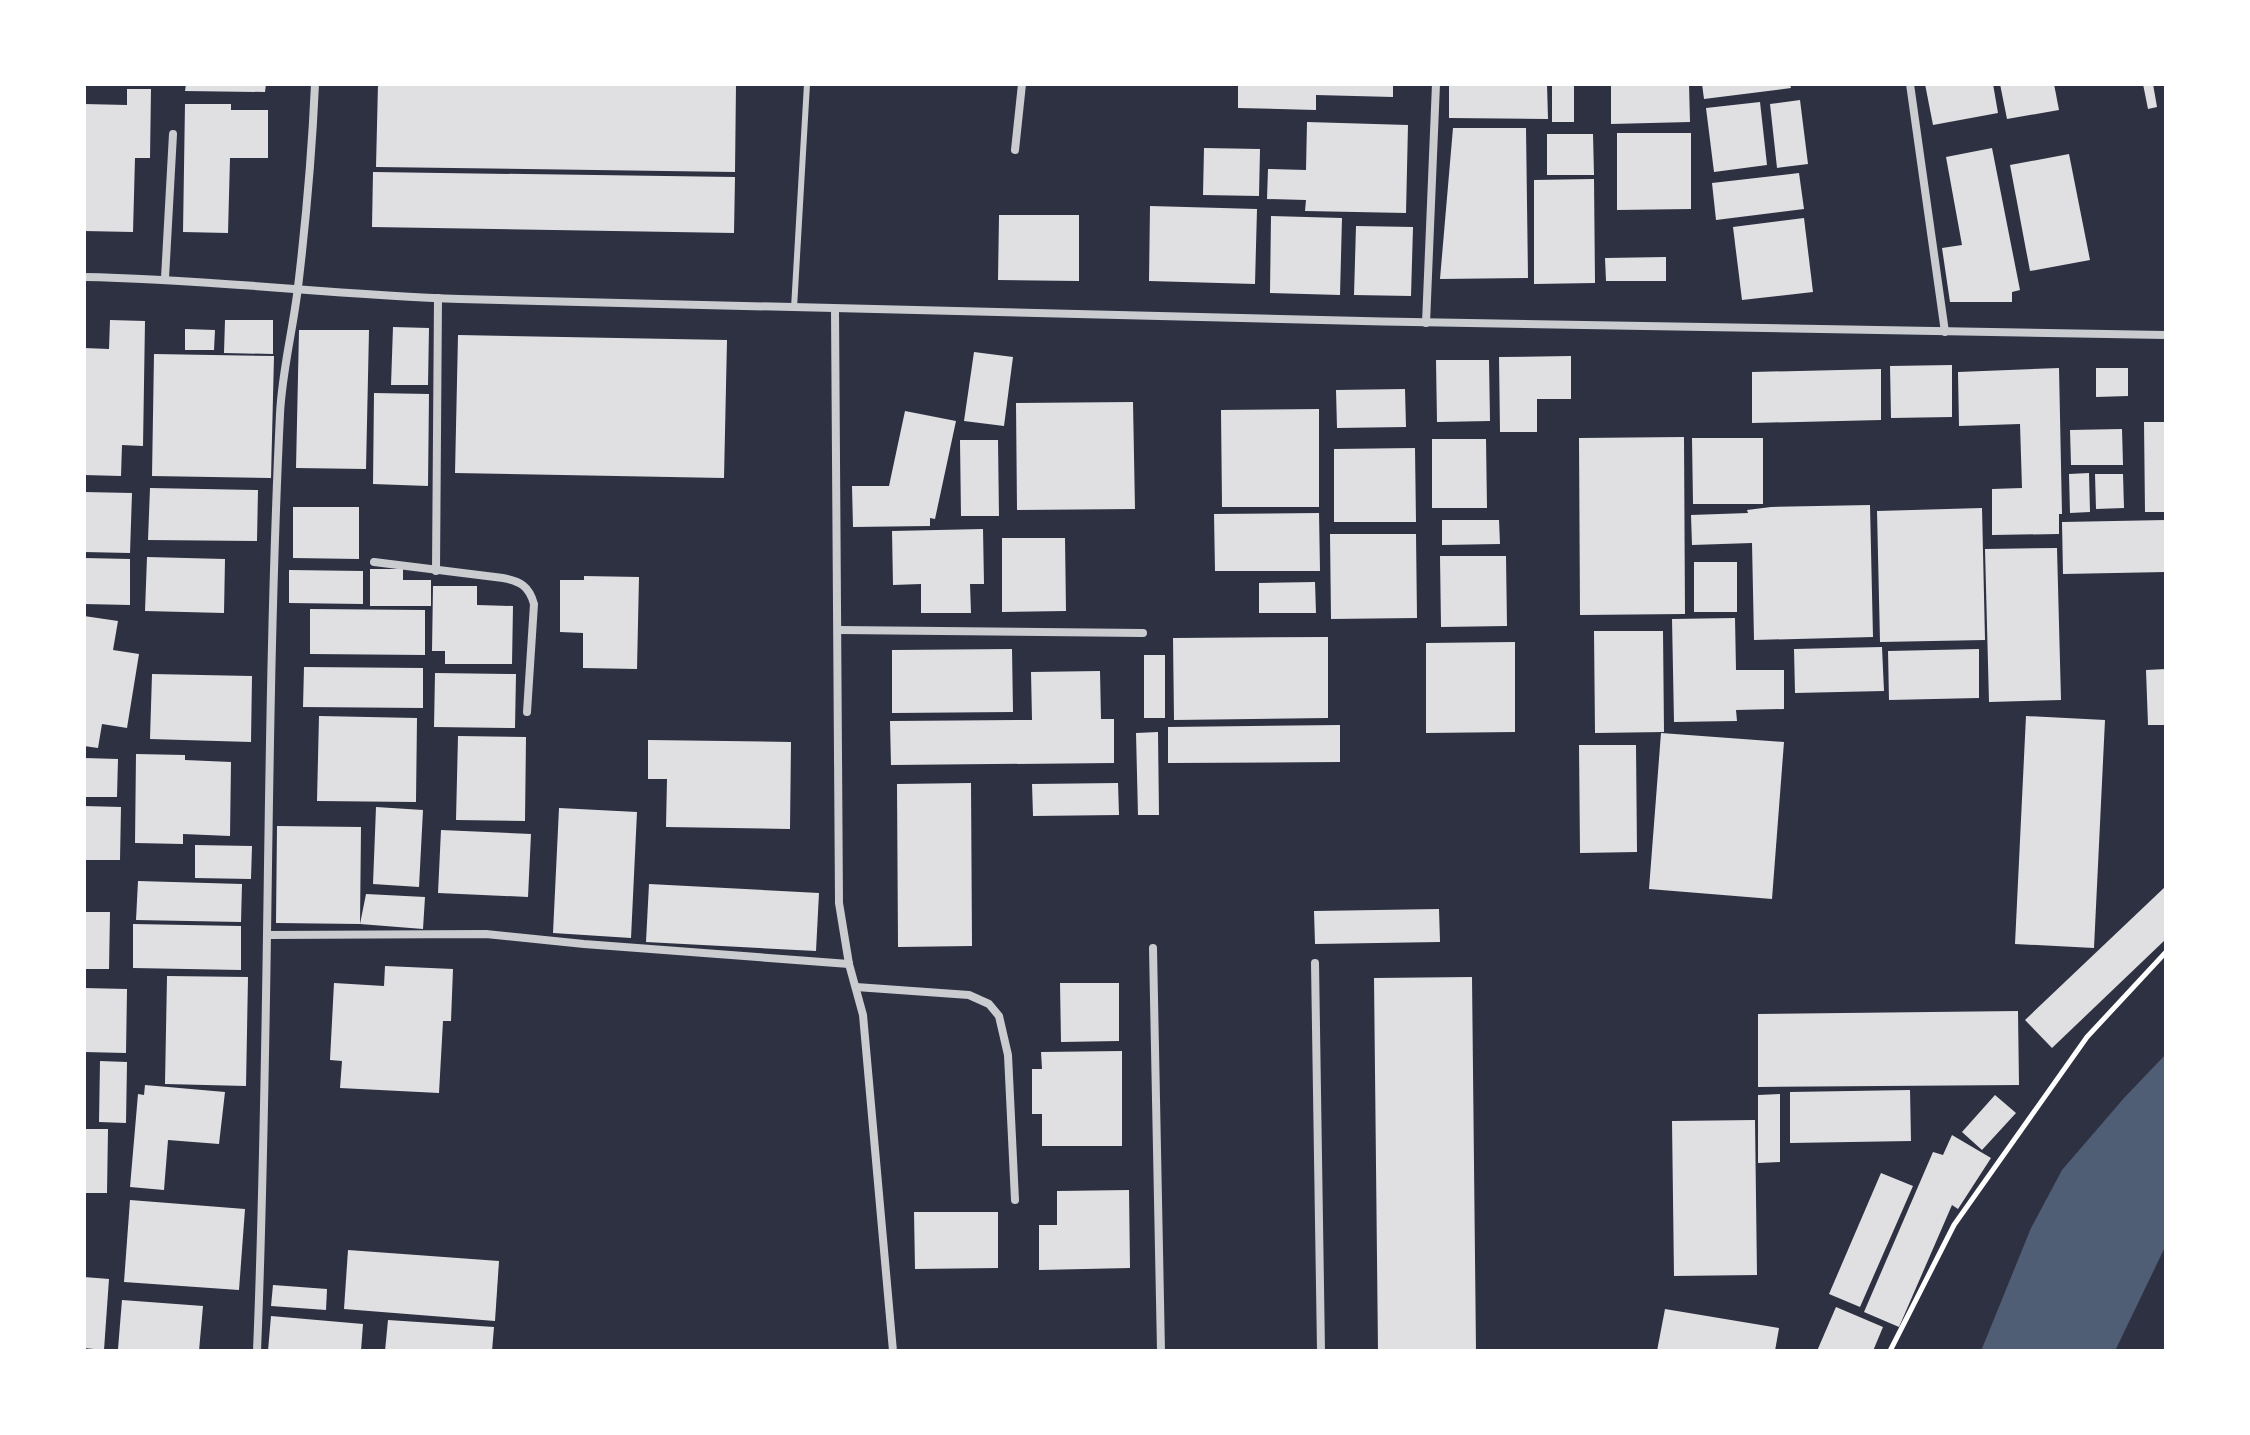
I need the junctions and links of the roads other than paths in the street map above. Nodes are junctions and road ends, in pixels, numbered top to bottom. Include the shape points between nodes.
1 (315, 84) edge
2 (807, 84) edge
3 (1022, 84) edge
4 (1436, 84) edge
5 (1910, 84) edge
6 (173, 134) dead end
7 (1015, 150) dead end
8 (84, 277) edge
9 (165, 278) junction
10 (298, 289) junction
11 (438, 298) junction
12 (794, 308) junction
13 (835, 310) junction
14 (1426, 323) junction
15 (1945, 332) junction
16 (2166, 335) edge
17 (374, 562) dead end
18 (436, 571) junction
19 (839, 630) junction
20 (1143, 633) dead end
21 (527, 712) dead end
22 (268, 935) junction
23 (1153, 948) dead end
24 (1315, 963) dead end
25 (849, 964) junction
26 (856, 987) junction
27 (1015, 1200) dead end
28 (257, 1351) edge
29 (893, 1351) edge
30 (1161, 1351) edge
31 (1321, 1351) edge

1 - 10 street
2 - 12 lane
3 - 7 street
4 - 14 street
5 - 15 street
6 - 9 street
8 - 9 street
9 - 10 street
10 - 11 street
10 - 22 street via 280,413
11 - 12 street
11 - 18 street
12 - 13 street
13 - 14 street
13 - 19 street
14 - 15 street
15 - 16 street
17 - 18 street
18 - 21 street via 518,581 531,593
19 - 20 street
19 - 25 street via 839,903
22 - 25 street via 486,934
22 - 28 street
23 - 30 street
24 - 31 street
25 - 26 street
26 - 27 street via 969,995 989,1004 999,1016 1008,1055
26 - 29 street via 865,1035

